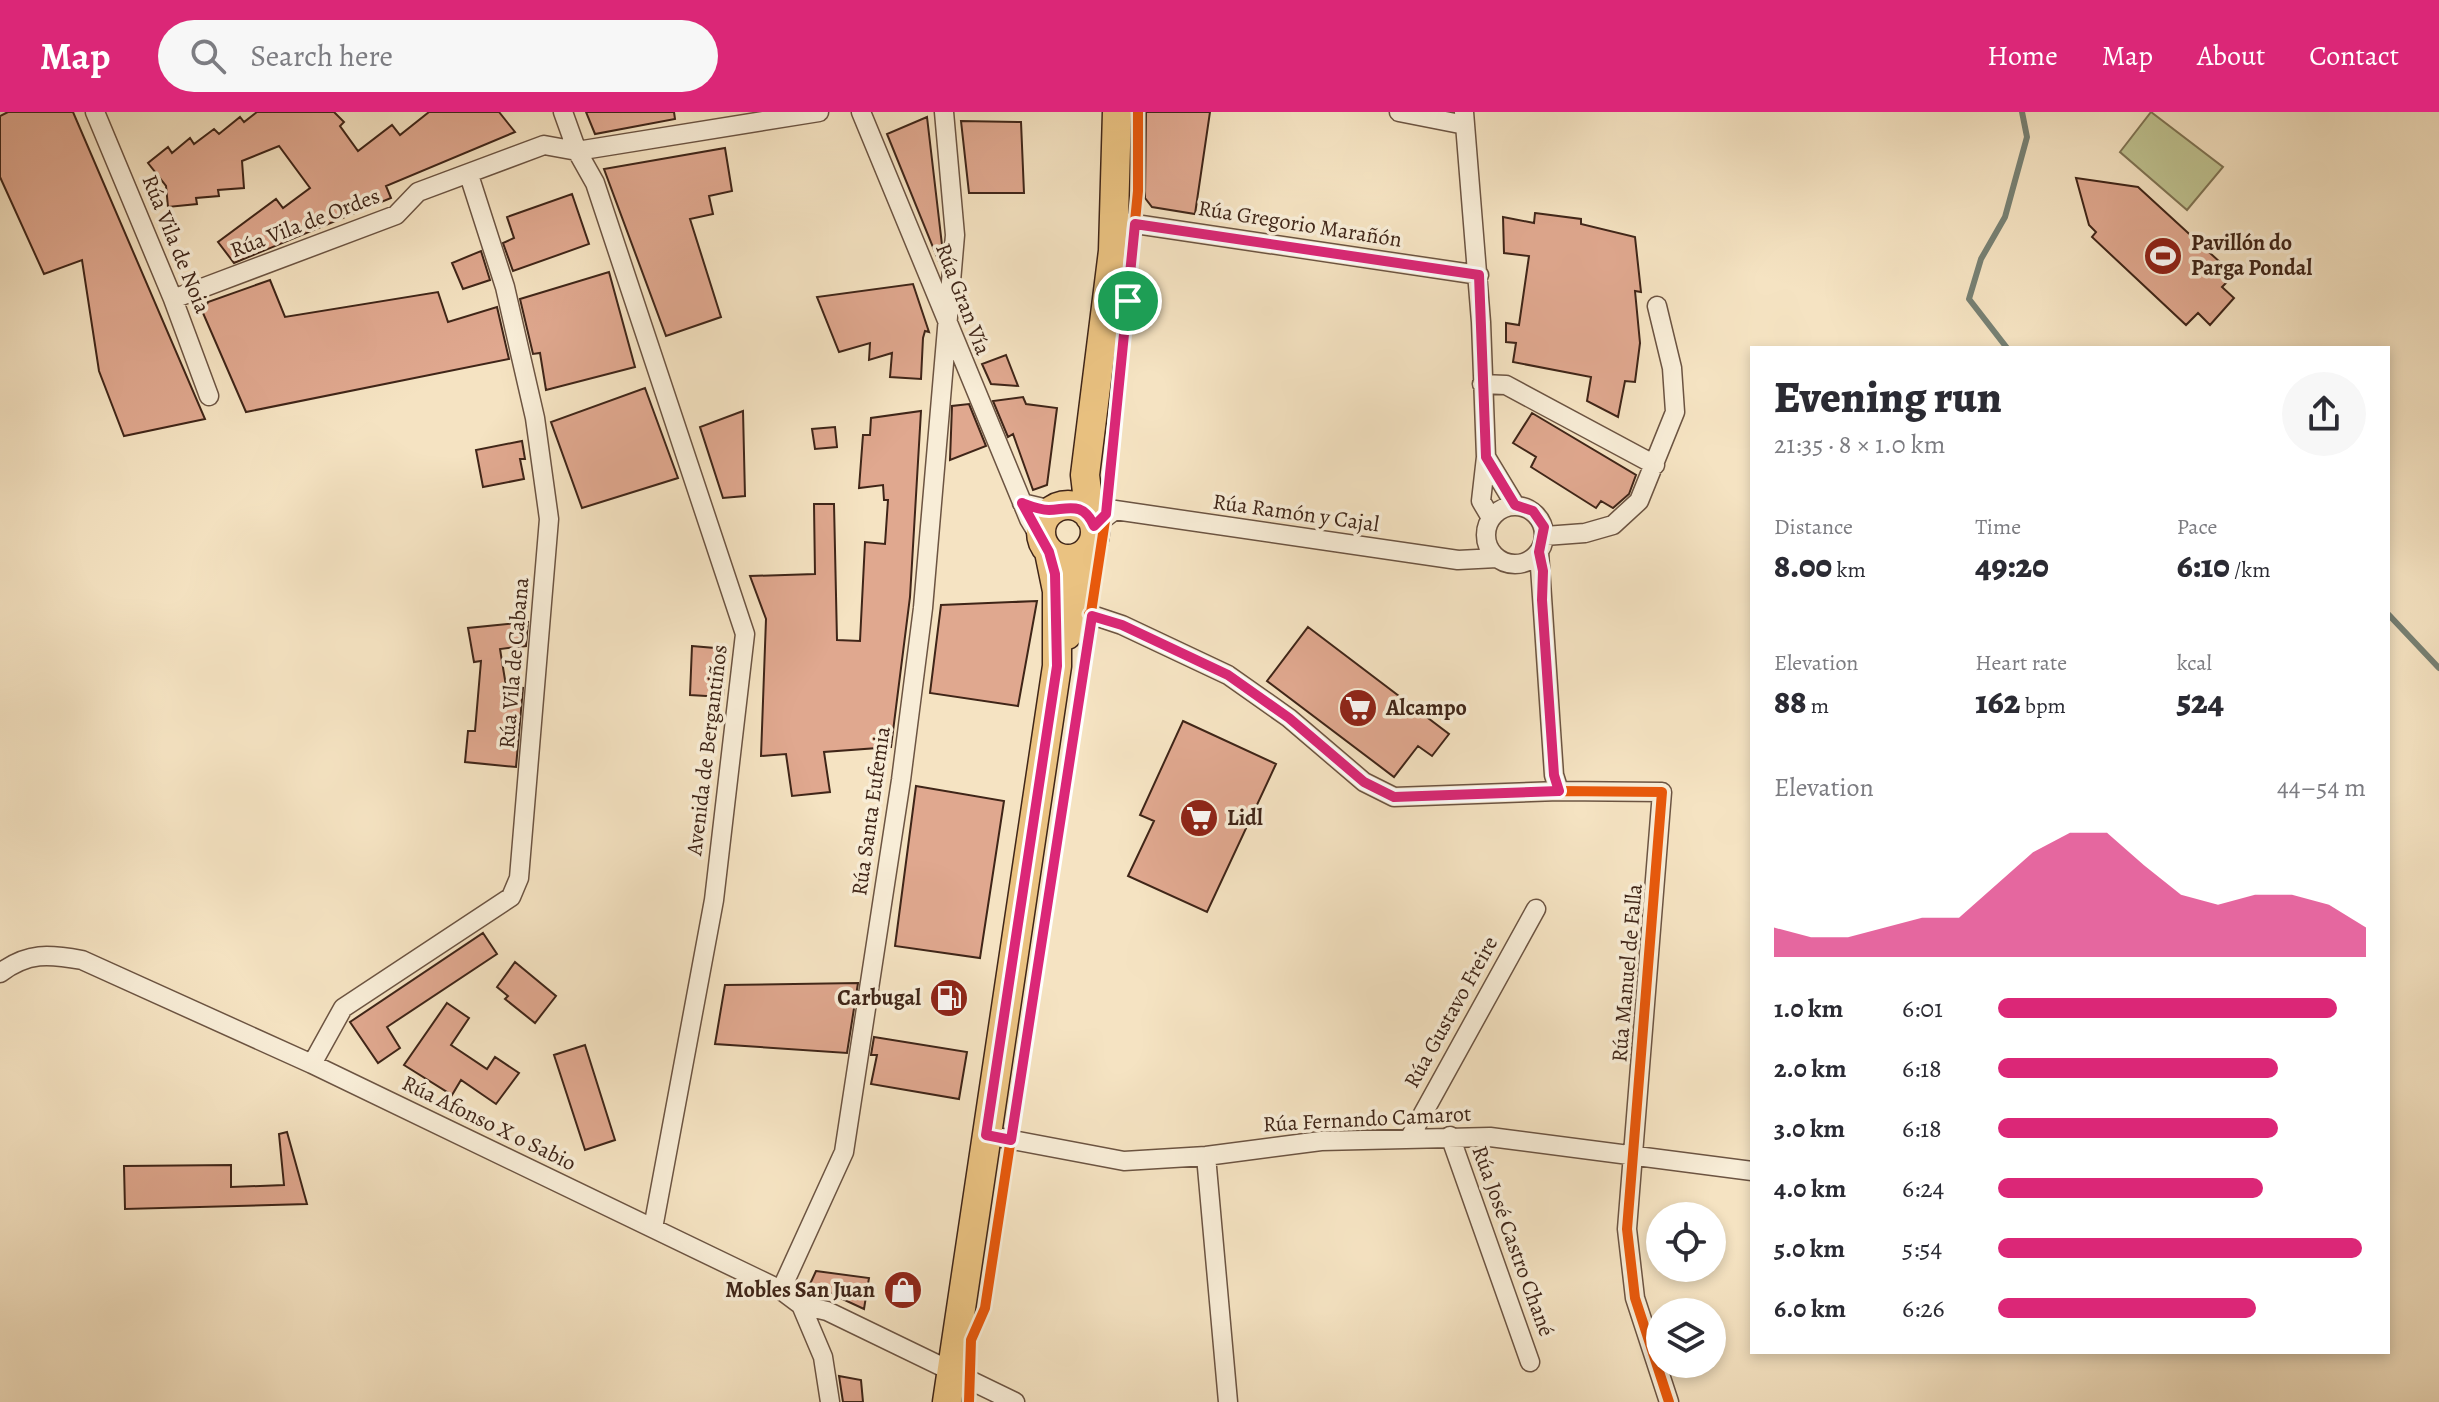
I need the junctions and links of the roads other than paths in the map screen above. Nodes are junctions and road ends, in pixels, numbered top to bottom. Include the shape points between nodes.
1 (95, 112) edge
2 (563, 112) edge
3 (819, 112) edge
4 (861, 112) edge
5 (944, 112) edge
6 (1117, 112) edge
7 (1399, 112) edge
8 (1465, 118) edge
9 (577, 151) junction
10 (469, 175) junction
11 (1115, 221) junction
12 (1479, 275) junction
13 (173, 299) junction
14 (1657, 306) dead end
15 (947, 324) junction
16 (1482, 384) junction
17 (209, 396) dead end
18 (1486, 457) junction
19 (1655, 465) junction
20 (1085, 475) junction
21 (1022, 503) junction
22 (1515, 505) junction
23 (1055, 508) junction
24 (1491, 518) junction
25 (1090, 531) junction
26 (1542, 544) junction
27 (1045, 546) junction
28 (1497, 558) junction
29 (1516, 564) junction
30 (1081, 582) junction
31 (1542, 600) junction
32 (1089, 614) junction
33 (1062, 653) junction
34 (1559, 791) junction
35 (1536, 909) dead end
36 (0, 973) edge
37 (312, 1064) junction
38 (986, 1135) junction
39 (1450, 1136) junction
40 (1409, 1139) junction
41 (1206, 1156) junction
42 (1631, 1157) junction
43 (1750, 1171) edge
44 (653, 1228) junction
45 (781, 1290) junction
46 (801, 1305) junction
47 (1530, 1362) dead end
48 (952, 1372) junction
49 (830, 1402) edge
50 (947, 1402) edge
51 (1015, 1402) edge
52 (1228, 1402) edge
53 (1669, 1402) edge

1 - 13 street, Rúa Vila de Noia
2 - 9 street, Avenida de Bergantiños
3 - 9 street, Rúa Vila de Ordes
4 - 15 street, Rúa Gran Vía
5 - 15 street, Rúa Santa Eufemia via 955,219
6 - 11 main road
7 - 8 street
8 - 12 street
9 - 10 street, Rúa Vila de Ordes via 544,145
9 - 44 street, Avenida de Bergantiños via 595,183 745,634 714,900
10 - 13 street, Rúa Vila de Ordes via 418,192 396,215
10 - 37 street, Rúa Vila de Cabana via 512,316 535,418 549,519 519,878 511,897 343,1008
11 - 12 street, Rúa Gregorio Marañón
11 - 20 main road
12 - 16 street
13 - 17 street, Rúa Vila de Noia
14 - 19 street via 1672,368 1675,412
15 - 21 street, Rúa Gran Vía
15 - 45 street, Rúa Santa Eufemia via 919,639 844,1152
16 - 18 street
16 - 19 street via 1506,385
18 - 22 street
18 - 24 street via 1481,501
19 - 26 street via 1639,501 1613,525
20 - 23 main road
20 - 25 main road
21 - 23 street
21 - 27 street, Rúa Gran Vía
22 - 24 street
22 - 26 street via 1533,511 1544,527
23 - 25 main road via 1075,506
23 - 27 main road via 1042,523
24 - 28 street via 1486,543
25 - 27 main road via 1071,559
25 - 28 street, Rúa Ramón y Cajal via 1115,510 1458,560
25 - 30 main road
26 - 29 street
26 - 31 street
27 - 33 main road via 1057,591
28 - 29 street
29 - 31 street
30 - 32 street
30 - 33 main road
31 - 34 street
32 - 33 street
32 - 34 street via 1228,675 1364,782 1394,797
33 - 38 main road
34 - 42 street, Rúa Manuel de Falla via 1662,792
35 - 40 street, Rúa Gustavo Freire
36 - 37 street, Rúa Afonso X o Sabio via 19,959 47,953 82,960
37 - 44 street, Rúa Afonso X o Sabio
38 - 41 street, Rúa Fernando Camarot via 1124,1161
38 - 48 main road
39 - 40 street, Rúa Fernando Camarot
39 - 42 street, Rúa Fernando Camarot
39 - 47 street, Rúa José Castro Chané
40 - 41 street, Rúa Fernando Camarot via 1321,1141
41 - 52 street
42 - 43 street, Rúa Fernando Camarot
42 - 53 street, Rúa Manuel de Falla via 1627,1229 1635,1298
44 - 45 street, Rúa Afonso X o Sabio
45 - 46 street, Rúa Afonso X o Sabio
46 - 48 street, Rúa Afonso X o Sabio via 827,1311
46 - 49 street via 823,1357
48 - 50 main road
48 - 51 street, Rúa Afonso X o Sabio

